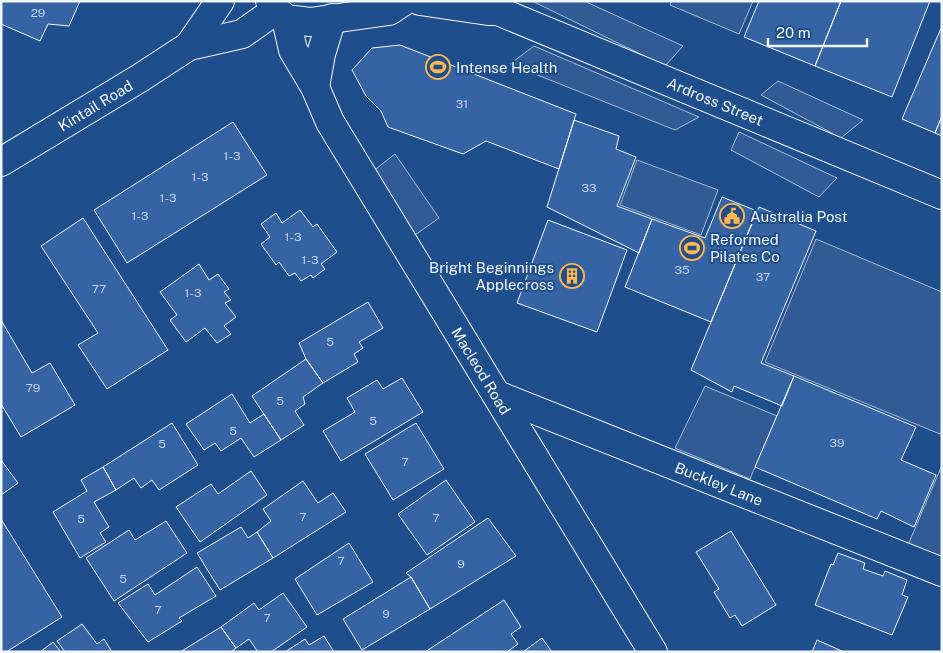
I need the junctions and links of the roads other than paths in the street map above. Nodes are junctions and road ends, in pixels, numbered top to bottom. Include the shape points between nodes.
1 (220, 1) edge
2 (404, 1) edge
3 (420, 1) edge
4 (483, 6) edge
5 (278, 10) edge
6 (332, 18) junction
7 (189, 46) junction
8 (315, 87) junction
9 (1, 162) edge
10 (942, 195) edge
11 (497, 395) junction
12 (942, 572) edge
13 (653, 652) edge

1 - 7 street, Kintail Road
2 - 6 street via 390,11
3 - 4 street, Ardross Street
4 - 10 street, Ardross Street
5 - 6 street via 310,22
5 - 7 street, Kintail Road via 242,34
5 - 8 street, Macleod Road via 293,50
6 - 8 street
7 - 9 street, Kintail Road
8 - 11 street, Macleod Road via 330,122
11 - 12 street, Buckley Lane
11 - 13 street, Macleod Road

